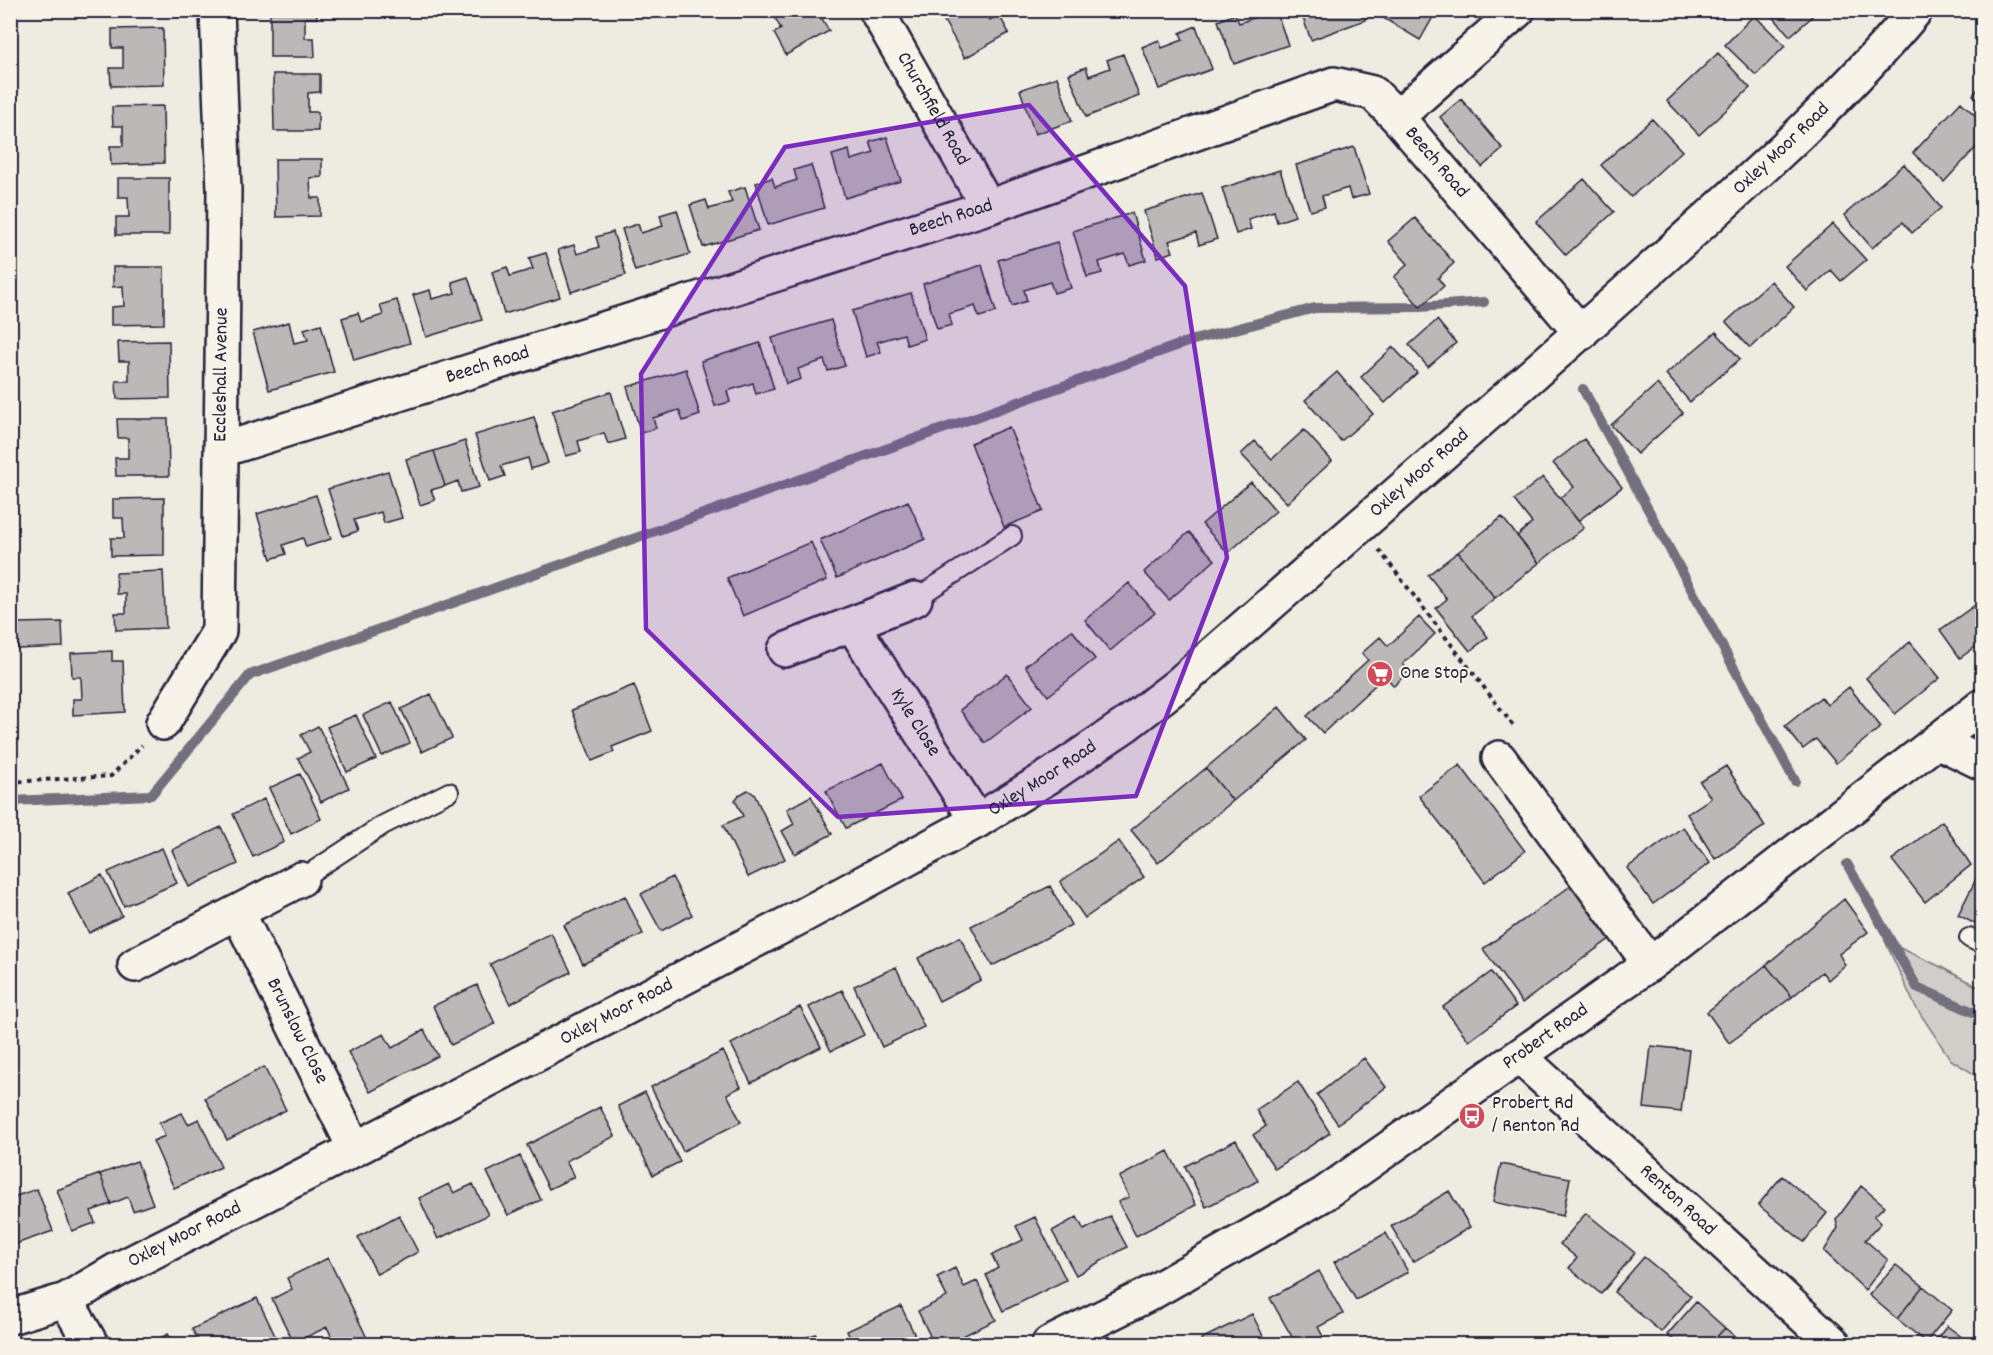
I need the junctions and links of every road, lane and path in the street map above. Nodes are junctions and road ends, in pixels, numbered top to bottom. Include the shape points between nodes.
1 (217, 10) edge
2 (876, 10) edge
3 (1518, 10) edge
4 (1916, 10) edge
5 (1397, 117) junction
6 (988, 207) junction
7 (1581, 333) junction
8 (222, 450) junction
9 (1012, 536) dead end
10 (915, 599) joint
11 (852, 624) junction
12 (785, 650) dead end
13 (1983, 706) edge
14 (163, 723) joint
15 (1937, 741) junction
16 (1499, 759) dead end
17 (1983, 763) edge
18 (10, 782) edge
19 (449, 792) dead end
20 (977, 821) junction
21 (302, 879) joint
22 (238, 913) junction
23 (1650, 964) junction
24 (135, 965) dead end
25 (1520, 1057) junction
26 (355, 1149) junction
27 (66, 1300) junction
28 (10, 1317) edge
29 (91, 1344) edge
30 (1049, 1344) edge
31 (1832, 1344) edge

1 - 8 street, Eccleshall Avenue via 224,190
2 - 6 street, Churchfield Road
3 - 5 street
4 - 7 street, Oxley Moor Road via 1792,141
5 - 6 street, Beech Road via 1373,93 1334,84
5 - 7 street, Beech Road
6 - 8 street, Beech Road
7 - 20 street, Oxley Moor Road via 1179,684 1118,730
8 - 14 street, Eccleshall Avenue via 219,631
9 - 10 lane
10 - 11 street
11 - 12 street
11 - 20 street, Kyle Close
13 - 15 street, Probert Road
14 - 18 path via 111,776
15 - 17 street
15 - 23 street, Probert Road
16 - 23 street
19 - 21 lane via 383,825
20 - 26 street, Oxley Moor Road
21 - 22 street
22 - 24 street
22 - 26 street, Brunslow Close
23 - 25 street, Probert Road
25 - 30 street, Probert Road via 1324,1194 1151,1293
25 - 31 street, Renton Road
26 - 27 street, Oxley Moor Road
27 - 28 street, Oxley Moor Road
27 - 29 street

